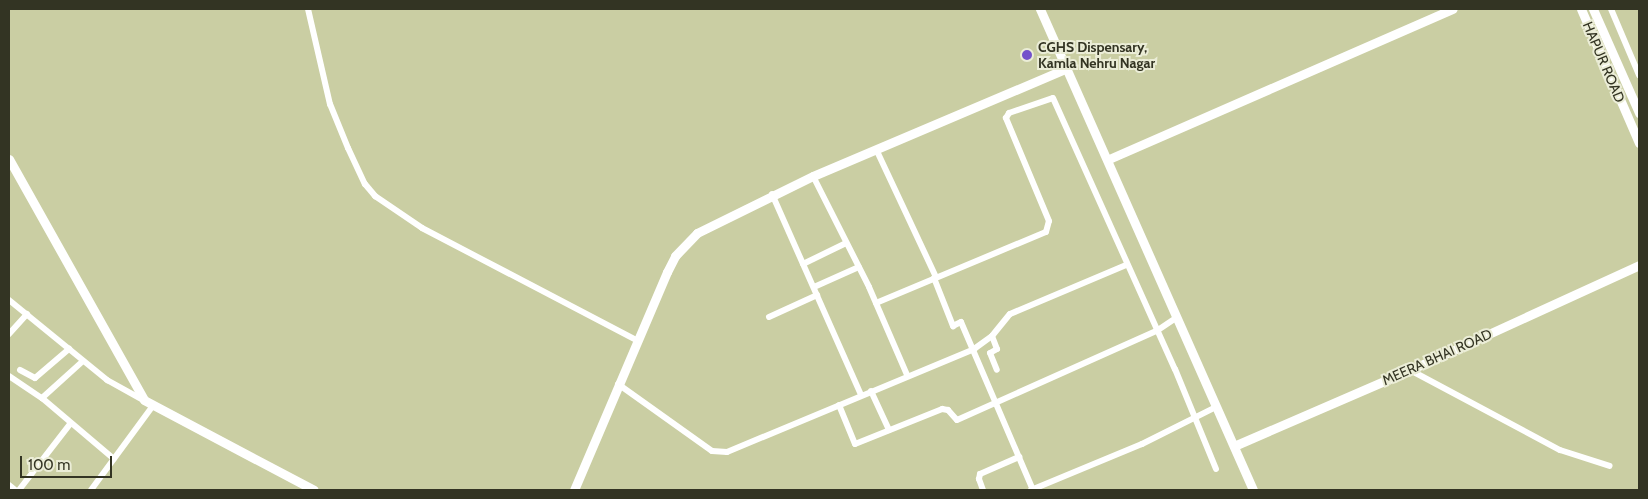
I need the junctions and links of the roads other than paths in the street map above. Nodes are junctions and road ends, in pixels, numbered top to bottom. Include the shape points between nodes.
1 (308, 9) edge
2 (1040, 9) edge
3 (1453, 9) edge
4 (1581, 9) edge
5 (1593, 9) edge
6 (1611, 9) edge
7 (1066, 68) junction
8 (1639, 75) edge
9 (1639, 113) edge
10 (1639, 143) edge
11 (876, 149) junction
12 (9, 159) edge
13 (1108, 159) junction
14 (813, 176) junction
15 (772, 194) junction
16 (846, 243) junction
17 (803, 264) junction
18 (1126, 265) junction
19 (1639, 265) edge
20 (859, 267) junction
21 (935, 278) junction
22 (814, 287) junction
23 (817, 295) junction
24 (9, 300) edge
25 (876, 303) junction
26 (26, 314) junction
27 (769, 317) dead end
28 (1176, 318) junction
29 (1158, 330) junction
30 (9, 334) edge
31 (992, 336) junction
32 (636, 340) junction
33 (69, 349) junction
34 (974, 349) junction
35 (83, 361) junction
36 (20, 370) dead end
37 (996, 370) dead end
38 (1410, 370) junction
39 (907, 375) junction
40 (9, 376) edge
41 (618, 384) junction
42 (871, 391) junction
43 (861, 395) junction
44 (42, 398) junction
45 (144, 400) junction
46 (997, 403) junction
47 (839, 405) junction
48 (152, 407) junction
49 (1216, 408) junction
50 (1196, 419) junction
51 (70, 424) junction
52 (889, 430) junction
53 (1234, 446) junction
54 (1019, 457) junction
55 (114, 458) junction
56 (1610, 466) dead end
57 (1216, 469) dead end
58 (9, 485) edge
59 (15, 490) edge
60 (20, 490) edge
61 (91, 490) edge
62 (314, 490) edge
63 (574, 490) edge
64 (983, 490) edge
65 (1032, 490) edge
66 (1253, 490) edge

1 - 32 street via 330,104 365,184 375,196 422,228
2 - 7 street
3 - 13 street
4 - 10 street, HAPUR ROAD
5 - 9 street, HAPUR ROAD
6 - 8 street
7 - 11 street
7 - 13 street
11 - 14 street
11 - 21 street
12 - 45 street
13 - 28 street
14 - 15 street
14 - 16 street
15 - 17 street
15 - 32 street via 723,218 687,241 675,256
16 - 17 street
16 - 20 street
17 - 22 street
18 - 21 street via 1056,104 1049,98 1009,113 1006,118 1049,221 1048,229
18 - 29 street
18 - 31 street via 1010,314
19 - 38 street, MEERA BHAI ROAD
20 - 22 street
20 - 25 street
21 - 25 street
21 - 34 street via 953,326 961,322
22 - 23 street
23 - 27 street
23 - 43 street
24 - 26 street
25 - 39 street
26 - 30 street
26 - 33 street
28 - 29 street
28 - 49 street
29 - 46 street
29 - 50 street
31 - 34 street
31 - 37 street via 997,349 990,354
32 - 41 street
33 - 35 street
33 - 36 street via 36,378
34 - 39 street
34 - 46 street
35 - 44 street
35 - 45 street via 116,386
38 - 53 street, MEERA BHAI ROAD
38 - 56 street via 1560,450
39 - 42 street
40 - 44 street
41 - 47 street via 712,451 721,453
41 - 63 street
42 - 43 street
42 - 52 street
43 - 47 street
44 - 51 street
45 - 48 street
46 - 52 street via 958,420 948,410 942,409
46 - 54 street
47 - 52 street via 855,444
48 - 55 street
48 - 62 street
49 - 50 street
49 - 53 street
50 - 57 street
50 - 65 street
51 - 55 street
51 - 60 street
53 - 66 street
54 - 64 street via 980,474
54 - 65 street
55 - 61 street
58 - 59 street

